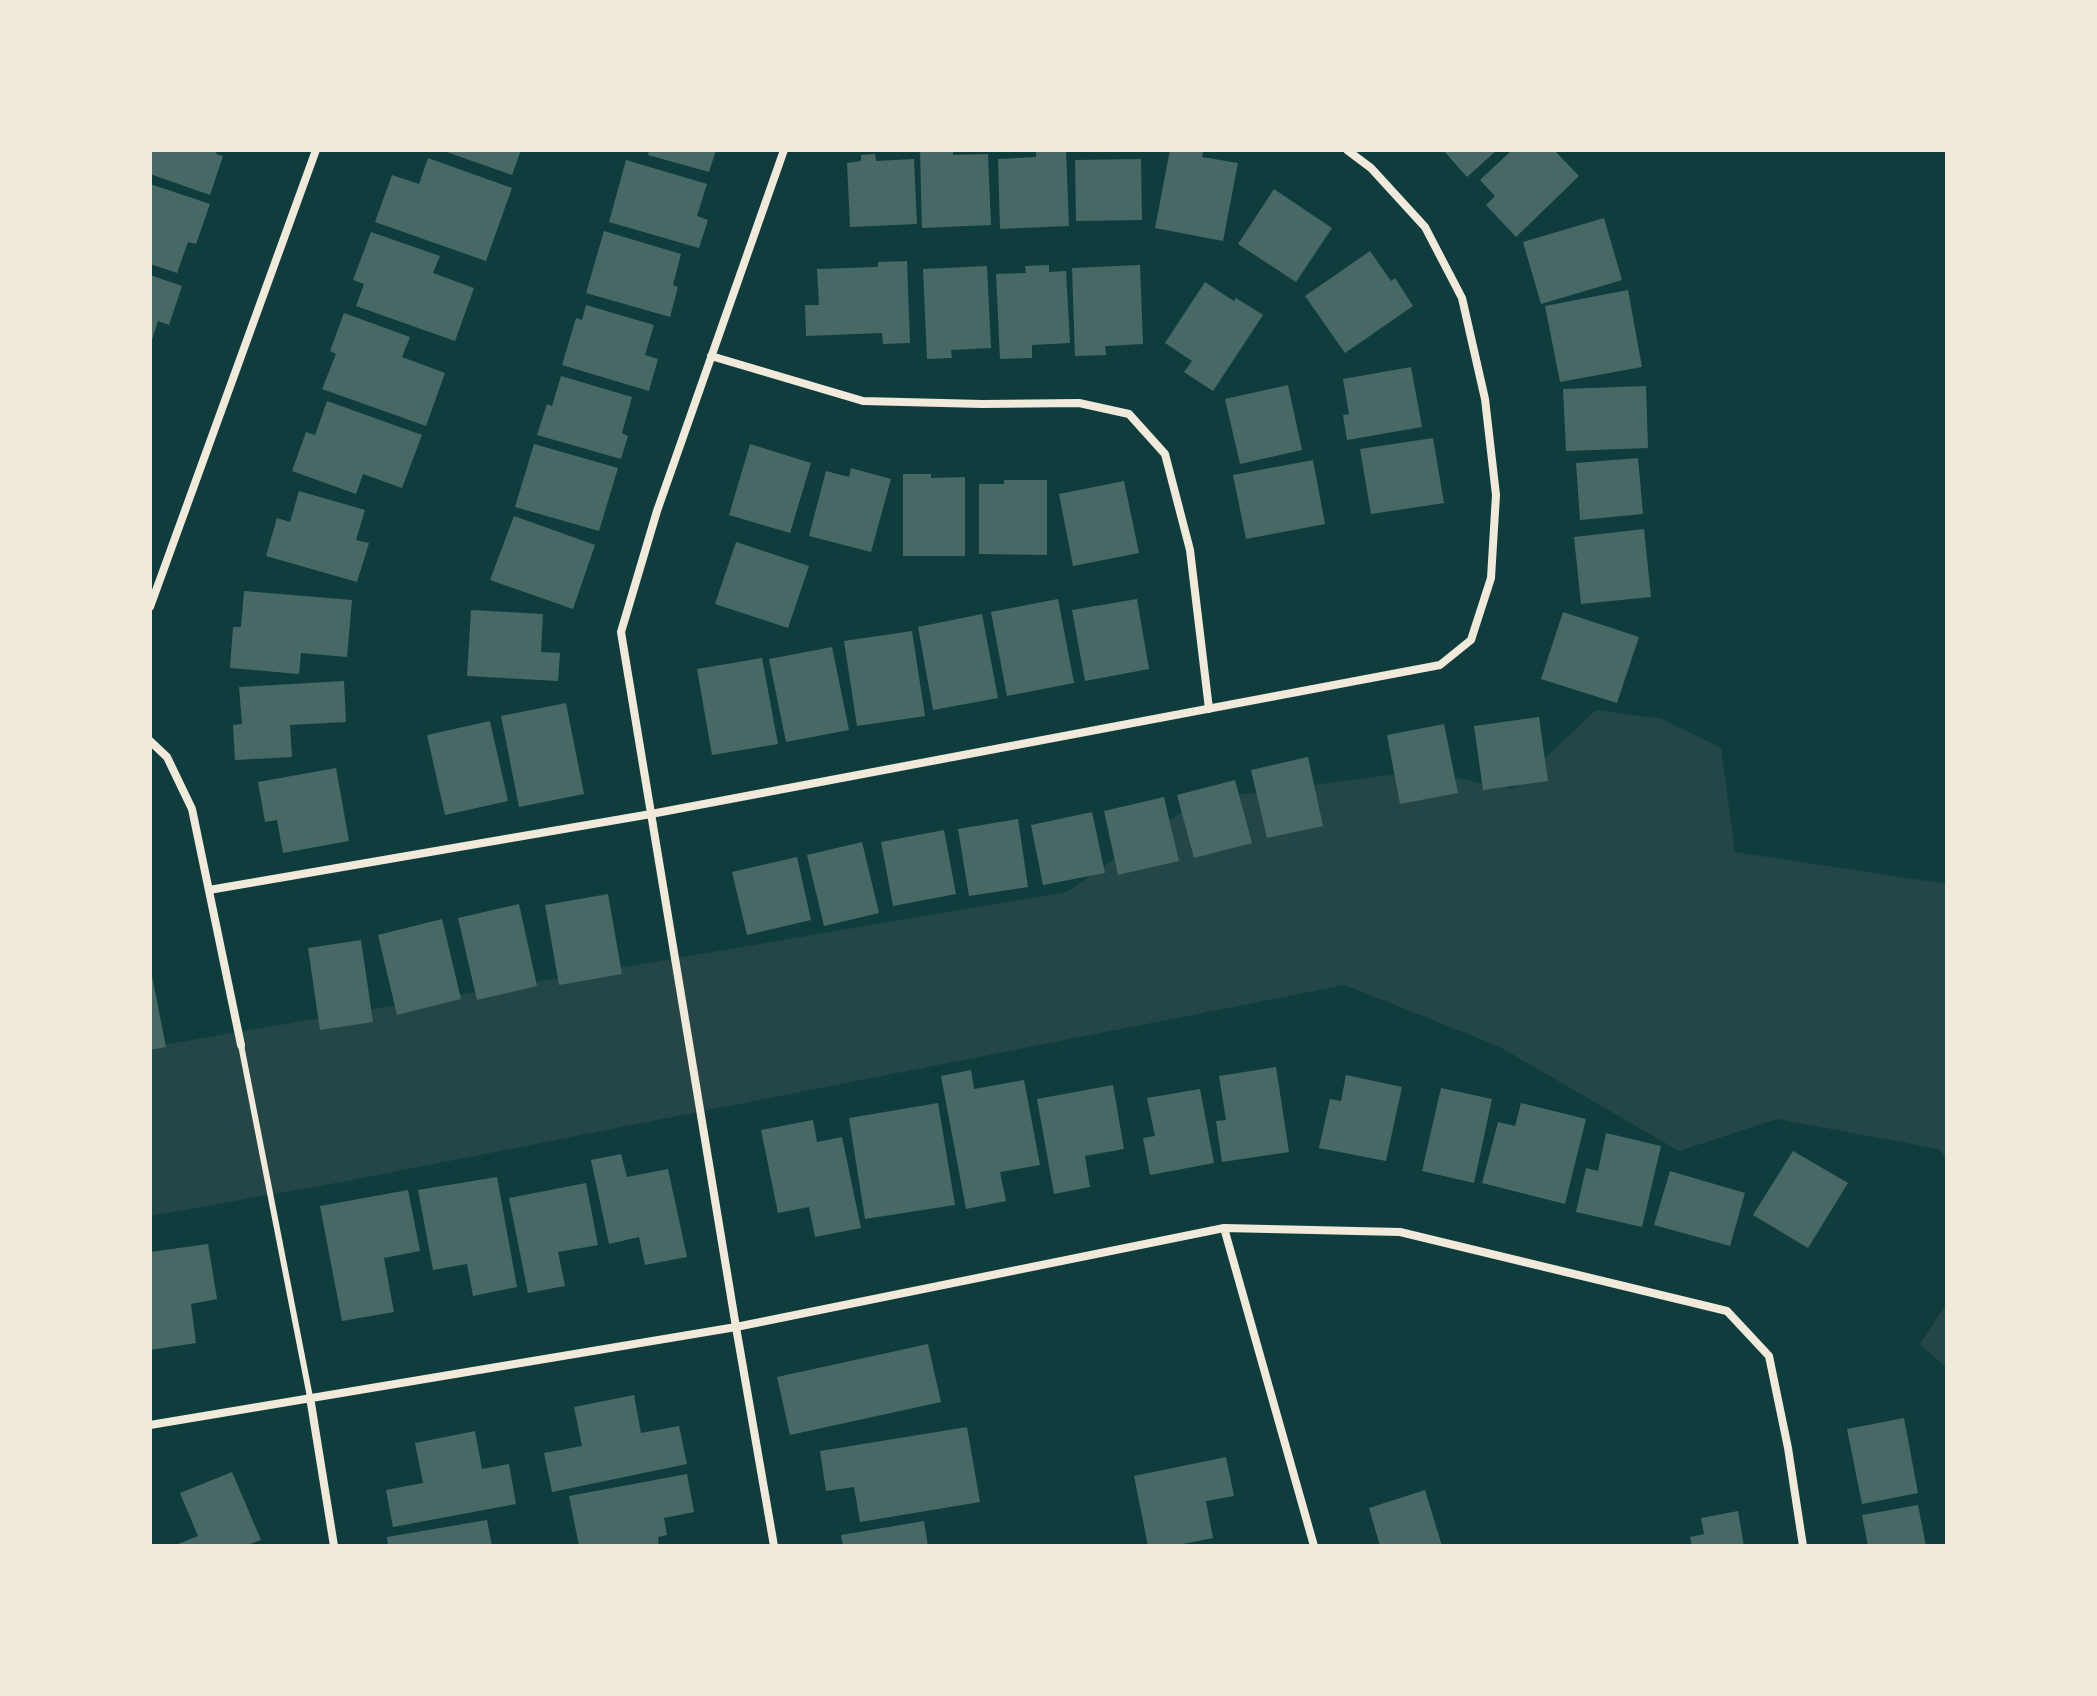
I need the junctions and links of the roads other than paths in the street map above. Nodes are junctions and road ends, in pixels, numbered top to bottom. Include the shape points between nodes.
1 (316, 150) edge
2 (784, 150) edge
3 (1347, 150) edge
4 (711, 356) junction
5 (150, 607) edge
6 (1209, 709) junction
7 (150, 741) edge
8 (651, 814) junction
9 (209, 890) junction
10 (241, 1045) joint
11 (1224, 1228) junction
12 (736, 1327) junction
13 (310, 1397) junction
14 (150, 1425) edge
15 (334, 1546) edge
16 (774, 1546) edge
17 (1314, 1546) edge
18 (1803, 1546) edge

1 - 5 street
2 - 4 street
3 - 6 street via 1371,168 1425,227 1462,298 1485,399 1496,495 1491,578 1471,640 1440,665
4 - 6 street via 863,401 1079,403 1129,414 1165,454 1190,550
4 - 8 street via 621,632
6 - 8 street
7 - 9 street via 167,757 192,809
8 - 9 street
8 - 12 street
9 - 10 street
10 - 13 lane
11 - 12 street
11 - 17 street
11 - 18 street via 1400,1232 1727,1311 1769,1356
12 - 13 street
12 - 16 street
13 - 14 street
13 - 15 street

